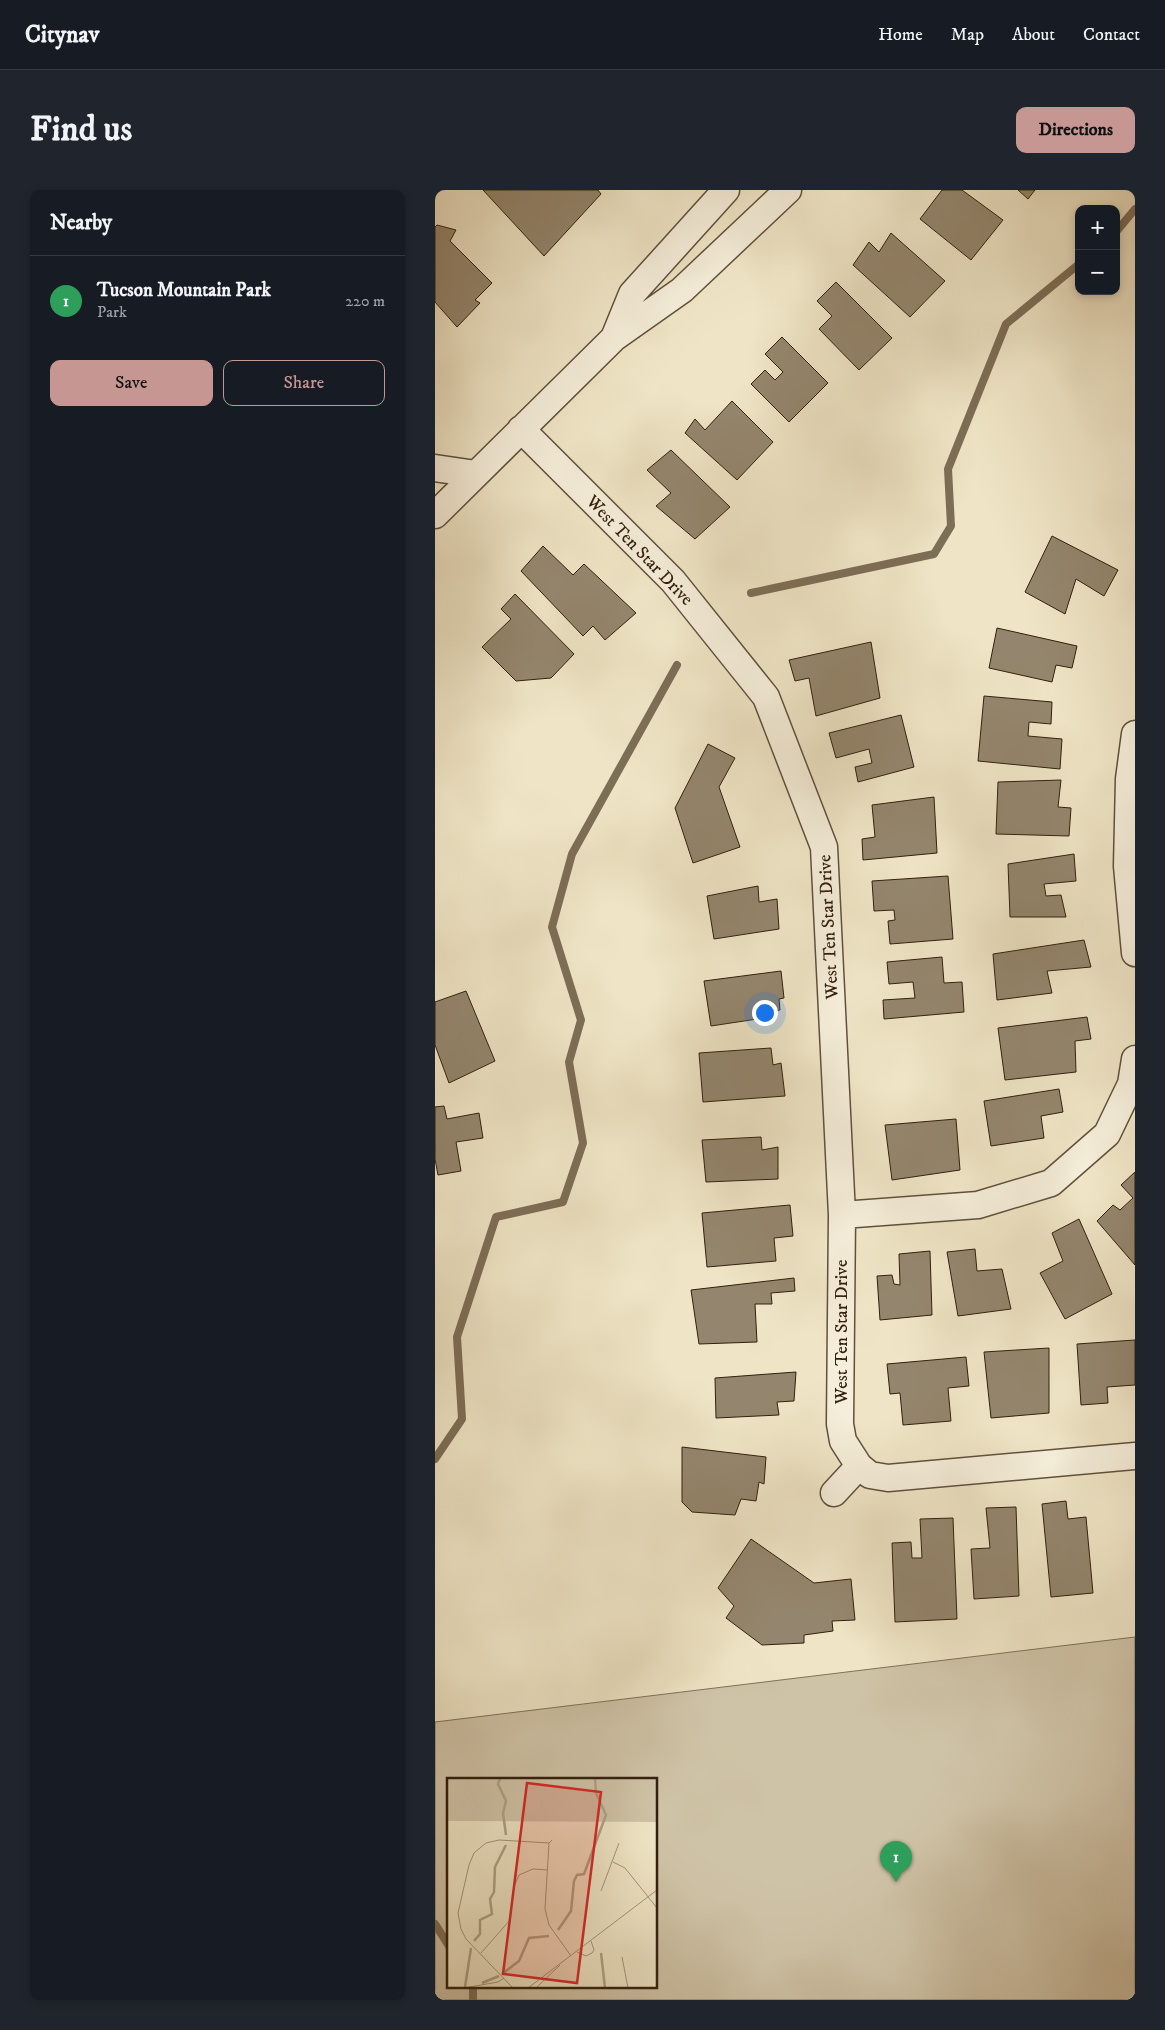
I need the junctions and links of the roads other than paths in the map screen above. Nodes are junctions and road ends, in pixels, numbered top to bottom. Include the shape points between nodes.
1 (725, 190) edge
2 (788, 190) edge
3 (614, 338) junction
4 (521, 430) junction
5 (435, 468) edge
6 (476, 474) junction
7 (435, 515) edge
8 (1135, 734) edge
9 (1135, 953) edge
10 (1135, 1059) edge
11 (841, 1215) junction
12 (1135, 1456) edge
13 (859, 1466) junction
14 (834, 1493) dead end

1 - 3 street via 632,294
2 - 3 street via 682,290
3 - 4 street
4 - 6 street
4 - 11 street, West Ten Star Drive via 673,581 766,697 824,847
5 - 6 street
6 - 7 street
8 - 9 street via 1129,779 1127,866
10 - 11 street via 1131,1084 1107,1134 1051,1183 978,1205
11 - 13 street, West Ten Star Drive via 841,1424 843,1441
12 - 13 street via 888,1478 870,1475
13 - 14 street

